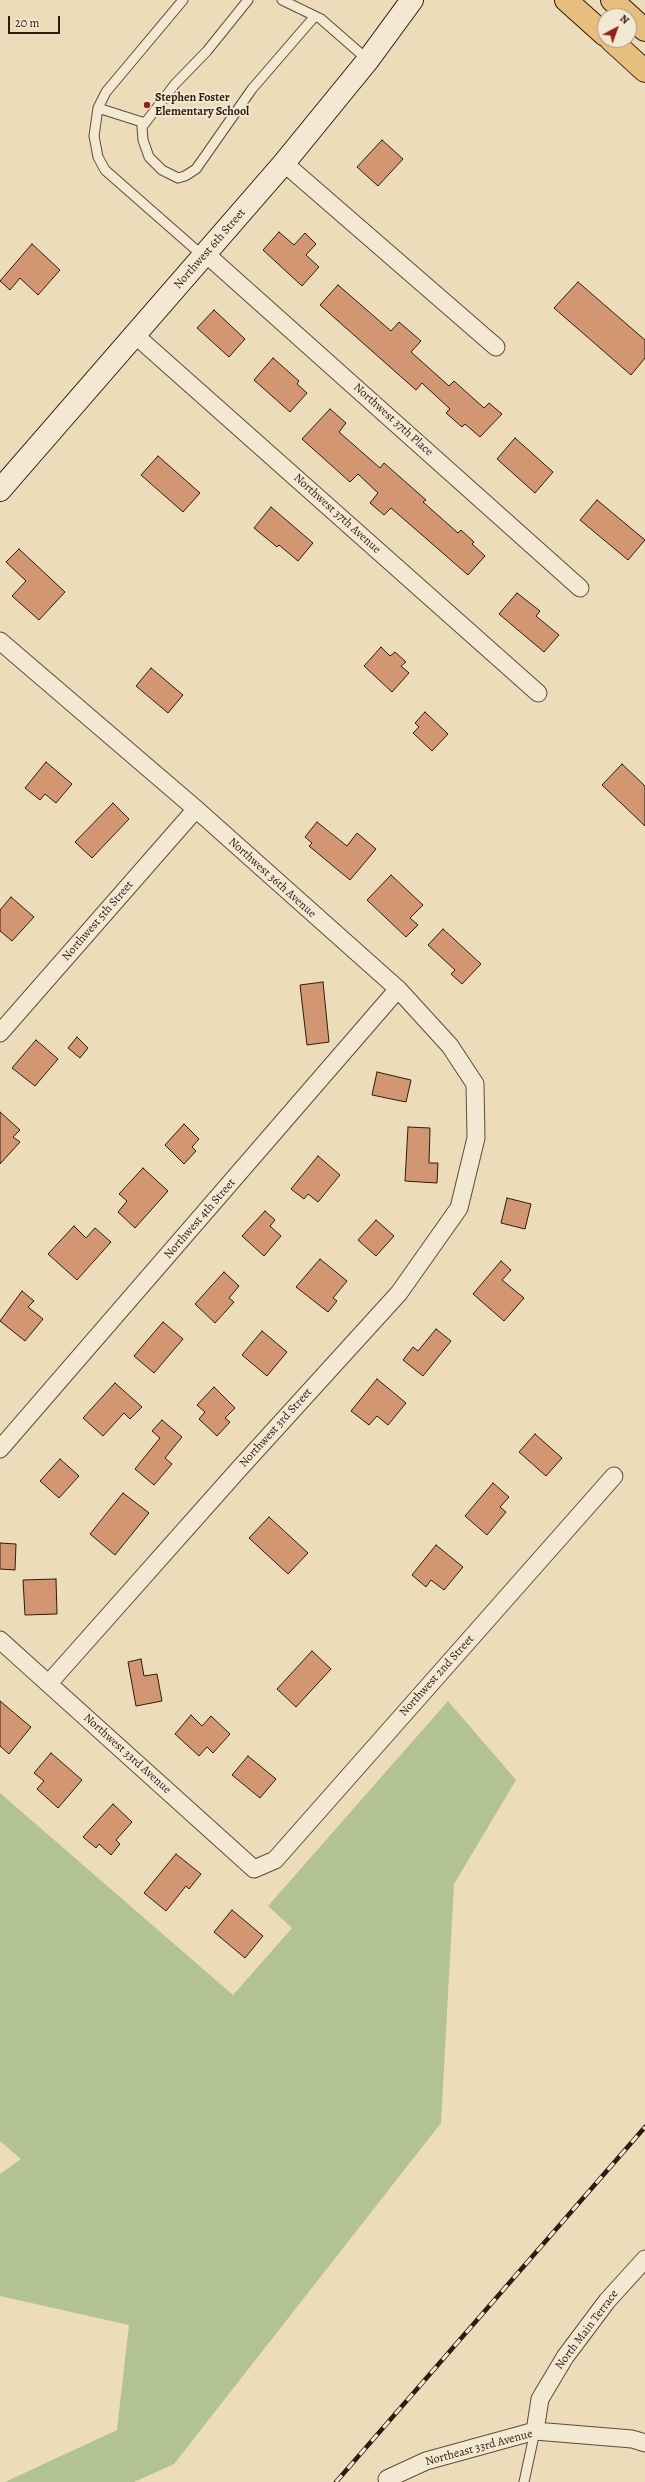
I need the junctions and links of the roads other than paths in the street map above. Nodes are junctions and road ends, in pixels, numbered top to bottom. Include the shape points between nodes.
1 (182, 0) edge
2 (248, 0) edge
3 (282, 0) edge
4 (412, 0) edge
5 (566, 0) edge
6 (612, 0) edge
7 (315, 16) junction
8 (597, 28) edge
9 (645, 30) edge
10 (620, 48) edge
11 (368, 60) junction
12 (645, 71) edge
13 (98, 108) junction
14 (145, 123) junction
15 (284, 164) junction
16 (205, 255) junction
17 (136, 335) junction
18 (496, 347) dead end
19 (0, 490) edge
20 (580, 588) dead end
21 (0, 641) edge
22 (538, 693) dead end
23 (196, 809) junction
24 (398, 989) junction
25 (0, 1033) edge
26 (472, 1154) joint
27 (0, 1449) edge
28 (614, 1476) dead end
29 (0, 1640) edge
30 (49, 1683) junction
31 (254, 1869) joint
32 (645, 2259) edge
33 (535, 2431) junction
34 (645, 2443) edge
35 (387, 2479) dead end
36 (524, 2482) edge

1 - 13 lane via 114,80
2 - 14 lane
3 - 7 lane
4 - 11 main road, Northwest 6th Street
5 - 8 main road
6 - 9 main road
7 - 11 lane via 336,30
7 - 14 lane via 252,89 196,169 185,176 178,178 162,170 149,157 143,140 142,127
10 - 12 main road
11 - 15 main road, Northwest 6th Street
13 - 14 lane
13 - 16 lane via 95,146 105,170
15 - 16 main road, Northwest 6th Street
15 - 18 street
16 - 17 main road, Northwest 6th Street
16 - 20 street, Northwest 37th Place
17 - 19 main road, Northwest 6th Street
17 - 22 street, Northwest 37th Avenue
21 - 23 street, Northwest 36th Avenue
23 - 24 street, Northwest 36th Avenue
23 - 25 street, Northwest 5th Street
24 - 26 street, Northwest 36th Avenue via 450,1046 475,1084 476,1138
24 - 27 street, Northwest 4th Street
26 - 30 street, Northwest 3rd Street via 459,1208 399,1293
28 - 31 street, Northwest 2nd Street via 275,1860
29 - 30 street, Northwest 33rd Avenue
30 - 31 street, Northwest 33rd Avenue
32 - 33 street, North Main Terrace via 607,2301 565,2357 540,2399
33 - 34 street, Northeast 33rd Avenue via 632,2439
33 - 35 street, Northeast 33rd Avenue via 426,2461
33 - 36 lane

